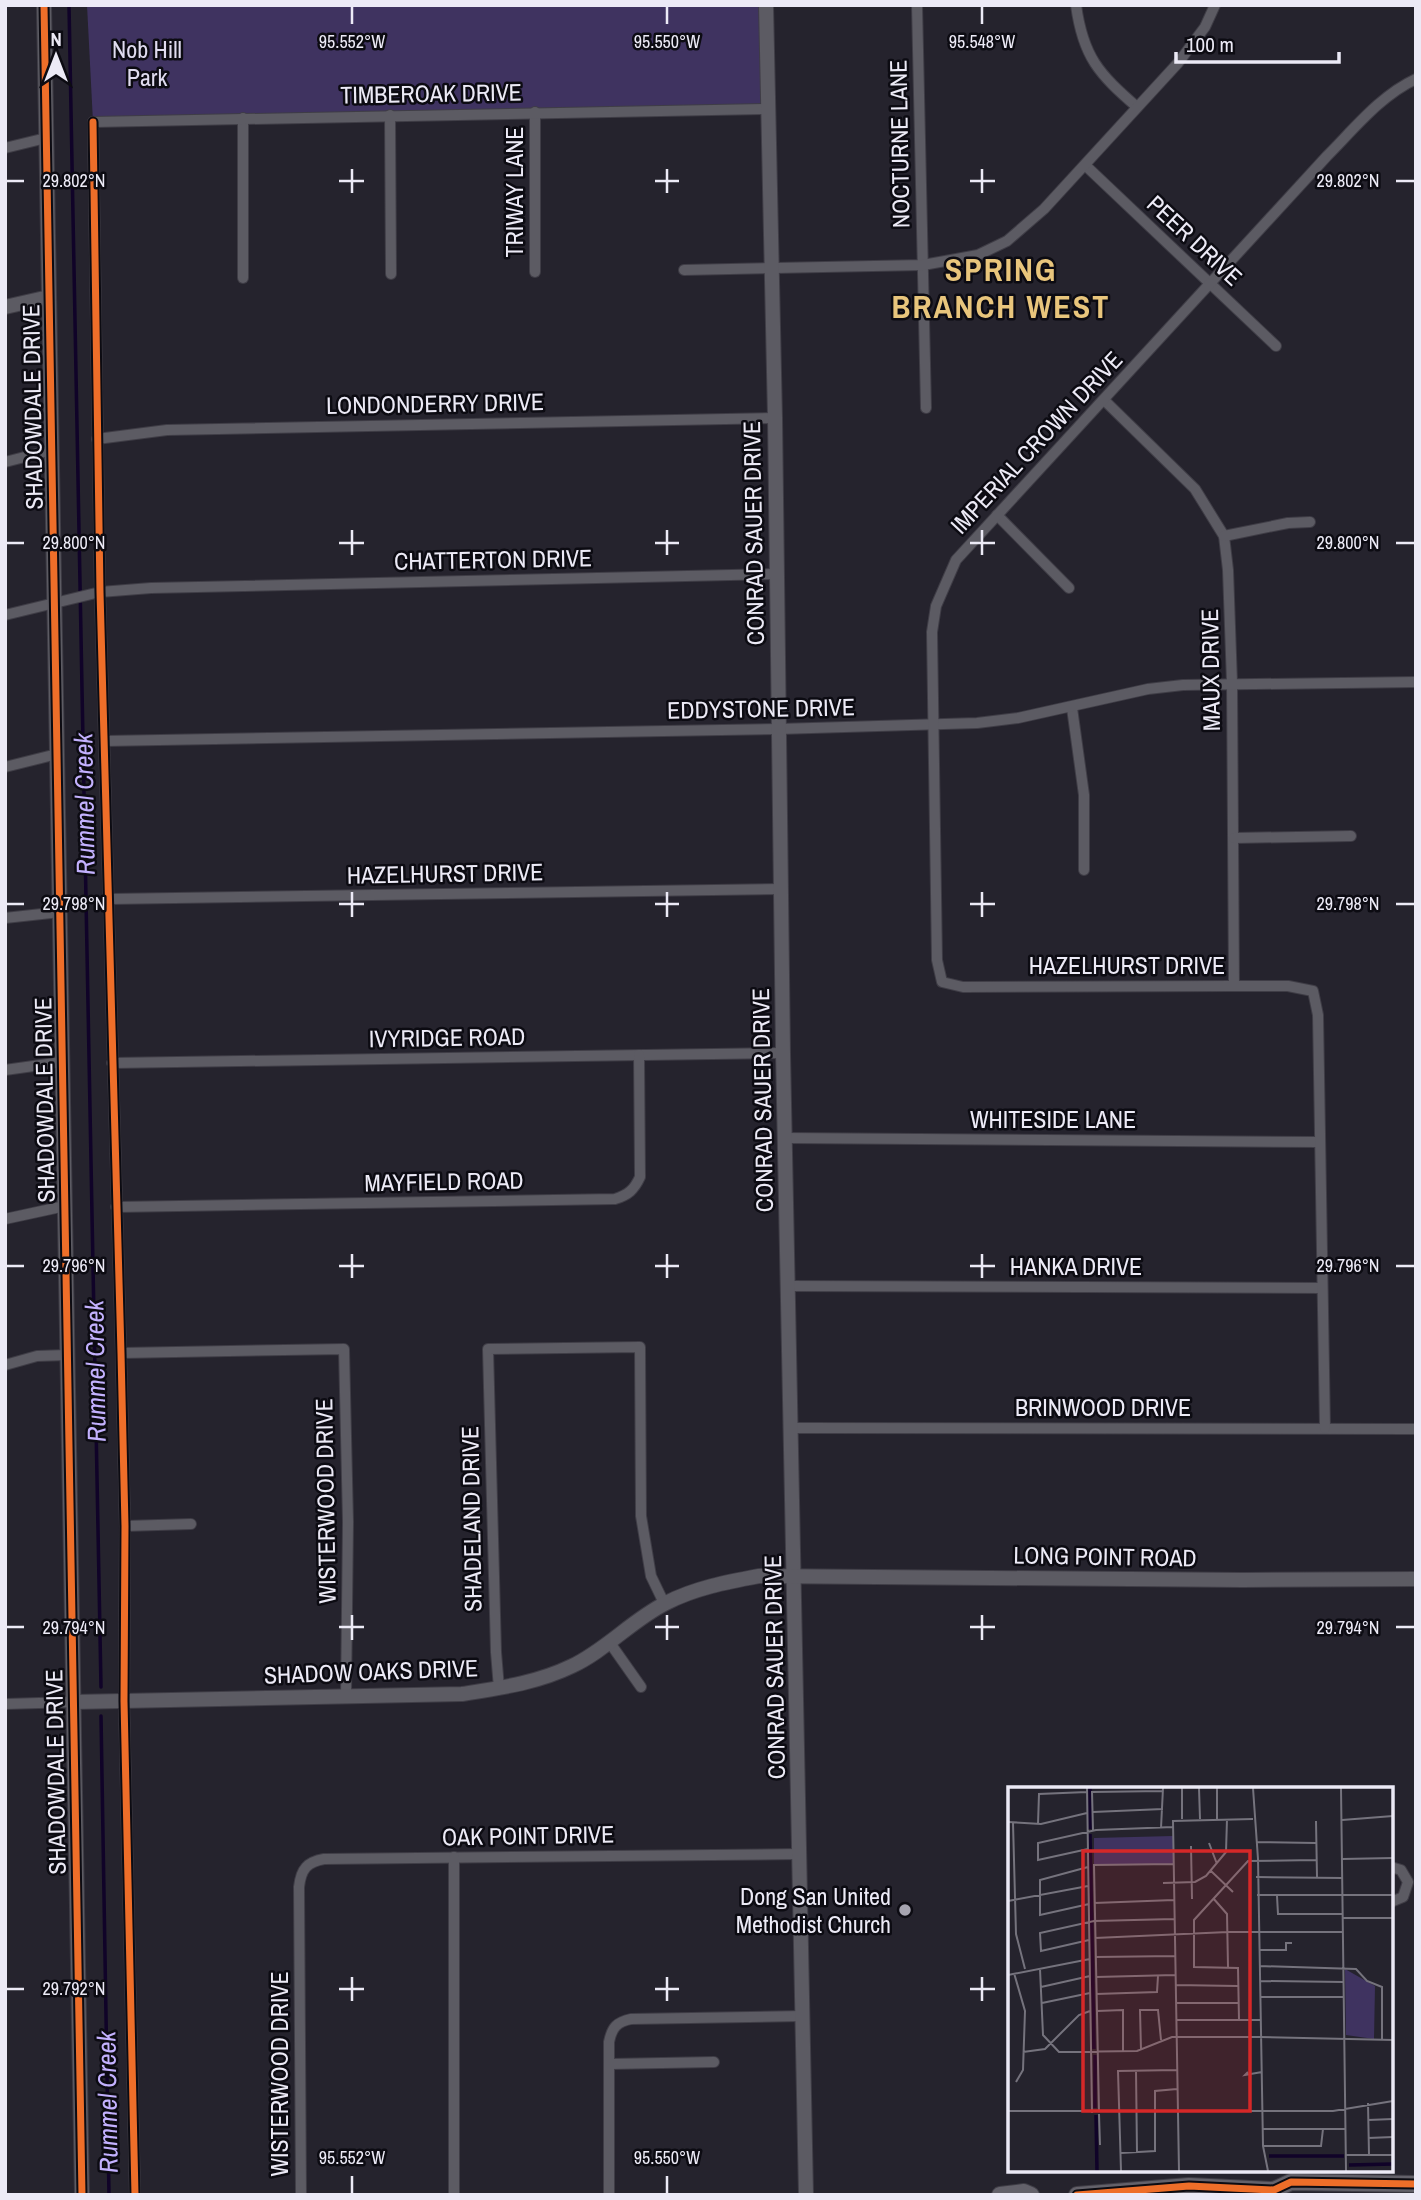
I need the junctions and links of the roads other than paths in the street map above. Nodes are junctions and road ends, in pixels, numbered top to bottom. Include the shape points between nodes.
1 (44, 5) edge
2 (766, 5) edge
3 (917, 5) edge
4 (1076, 5) edge
5 (1215, 5) edge
6 (1416, 79) edge
7 (1137, 107) junction
8 (769, 109) junction
9 (535, 112) junction
10 (390, 115) junction
11 (243, 118) junction
12 (46, 138) junction
13 (5, 148) edge
14 (1085, 165) junction
15 (923, 265) junction
16 (771, 267) junction
17 (684, 270) dead end
18 (535, 272) dead end
19 (391, 274) dead end
20 (243, 278) dead end
21 (1210, 283) junction
22 (49, 297) junction
23 (5, 307) edge
24 (1276, 346) dead end
25 (1104, 400) junction
26 (926, 408) dead end
27 (775, 418) junction
28 (97, 439) junction
29 (52, 450) junction
30 (5, 462) edge
31 (997, 515) junction
32 (1310, 522) dead end
33 (1224, 536) junction
34 (775, 574) junction
35 (1069, 588) dead end
36 (100, 592) junction
37 (61, 601) junction
38 (5, 615) edge
39 (1416, 682) edge
40 (1232, 683) junction
41 (1072, 708) junction
42 (934, 724) junction
43 (779, 729) junction
44 (104, 741) junction
45 (57, 754) junction
46 (5, 767) edge
47 (1352, 836) dead end
48 (1234, 838) junction
49 (1084, 870) dead end
50 (781, 890) junction
51 (109, 899) junction
52 (60, 912) junction
53 (5, 918) edge
54 (942, 982) joint
55 (1234, 986) junction
56 (783, 1053) junction
57 (639, 1055) junction
58 (62, 1062) junction
59 (112, 1063) junction
60 (5, 1070) edge
61 (786, 1138) junction
62 (1319, 1142) junction
63 (65, 1206) junction
64 (116, 1207) junction
65 (5, 1219) edge
66 (788, 1286) junction
67 (1322, 1288) junction
68 (121, 1353) junction
69 (67, 1355) junction
70 (5, 1365) edge
71 (791, 1428) junction
72 (1325, 1428) junction
73 (1416, 1429) edge
74 (191, 1524) dead end
75 (125, 1525) junction
76 (794, 1576) junction
77 (1416, 1579) edge
78 (664, 1603) junction
79 (611, 1643) junction
80 (641, 1687) dead end
81 (499, 1688) junction
82 (346, 1696) junction
83 (124, 1701) junction
84 (73, 1702) junction
85 (5, 1703) edge
86 (800, 1854) junction
87 (454, 1857) junction
88 (1393, 1868) edge
89 (1411, 1874) edge
90 (1393, 1901) edge
91 (299, 1911) joint
92 (803, 2016) junction
93 (714, 2062) dead end
94 (610, 2064) junction
95 (1416, 2184) edge
96 (1278, 2192) edge
97 (82, 2195) edge
98 (135, 2195) edge
99 (300, 2195) edge
100 (454, 2195) edge
101 (609, 2195) edge
102 (806, 2195) edge
103 (1000, 2195) edge
104 (1031, 2195) edge
105 (1077, 2195) edge

1 - 12 street, SHADOWDALE DRIVE
2 - 8 street, CONRAD SAUER DRIVE
3 - 15 street, NOCTURNE LANE
4 - 7 street via 1093,61
5 - 7 street via 1194,45
6 - 21 street, IMPERIAL CROWN DRIVE via 1358,124
7 - 14 street
8 - 9 street, TIMBEROAK DRIVE
8 - 16 street, CONRAD SAUER DRIVE
9 - 10 street, TIMBEROAK DRIVE
9 - 18 street, TRIWAY LANE
10 - 11 street, TIMBEROAK DRIVE
10 - 19 street
11 - 20 street
11 - 28 street, TIMBEROAK DRIVE via 93,122
12 - 13 street
12 - 22 street, SHADOWDALE DRIVE
14 - 15 street via 1007,241 978,255
14 - 21 street, PEER DRIVE
15 - 16 street
15 - 26 street, NOCTURNE LANE
16 - 17 street
16 - 27 street, CONRAD SAUER DRIVE
21 - 24 street, PEER DRIVE
21 - 25 street, IMPERIAL CROWN DRIVE
22 - 23 street
22 - 29 street, SHADOWDALE DRIVE
25 - 31 street, IMPERIAL CROWN DRIVE
25 - 33 street, MAUX DRIVE via 1195,489
27 - 28 street, LONDONDERRY DRIVE via 167,430
27 - 34 street, CONRAD SAUER DRIVE
28 - 36 street
29 - 30 street
29 - 37 street, SHADOWDALE DRIVE
31 - 35 street
31 - 42 street, IMPERIAL CROWN DRIVE via 956,559 936,606 932,632
32 - 33 street
33 - 40 street, MAUX DRIVE
34 - 36 street, CHATTERTON DRIVE
34 - 43 street, CONRAD SAUER DRIVE
36 - 37 street, CHATTERTON DRIVE
36 - 44 street
37 - 38 street, CHATTERTON DRIVE
37 - 45 street, SHADOWDALE DRIVE
39 - 40 street, EDDYSTONE DRIVE
40 - 41 street, EDDYSTONE DRIVE via 1148,689
40 - 48 street, MAUX DRIVE
41 - 42 street, EDDYSTONE DRIVE via 1018,718
41 - 49 street via 1084,795
42 - 43 street, EDDYSTONE DRIVE
42 - 54 street, IMPERIAL CROWN DRIVE via 937,960
43 - 44 street, EDDYSTONE DRIVE
43 - 50 street, CONRAD SAUER DRIVE
44 - 51 street
45 - 46 street
45 - 52 street, SHADOWDALE DRIVE
47 - 48 street
48 - 55 street, MAUX DRIVE
50 - 51 street, HAZELHURST DRIVE
50 - 56 street, CONRAD SAUER DRIVE
51 - 59 street
52 - 53 street
52 - 58 street, SHADOWDALE DRIVE
54 - 55 street, HAZELHURST DRIVE via 963,987
55 - 62 street, HAZELHURST DRIVE via 1313,991 1318,1015
56 - 57 street, IVYRIDGE ROAD
56 - 61 street, CONRAD SAUER DRIVE
57 - 59 street, IVYRIDGE ROAD
57 - 64 street, MAYFIELD ROAD via 640,1177 626,1195
58 - 60 street
58 - 63 street, SHADOWDALE DRIVE
59 - 64 street
61 - 62 street, WHITESIDE LANE
61 - 66 street, CONRAD SAUER DRIVE
62 - 67 street
63 - 65 street
63 - 69 street, SHADOWDALE DRIVE
64 - 68 street
66 - 67 street, HANKA DRIVE
66 - 71 street, CONRAD SAUER DRIVE
67 - 72 street
68 - 75 street
68 - 82 street, WISTERWOOD DRIVE via 344,1349
69 - 70 street via 37,1356
69 - 84 street, SHADOWDALE DRIVE
71 - 72 street, BRINWOOD DRIVE
71 - 76 street, CONRAD SAUER DRIVE
72 - 73 street, BRINWOOD DRIVE
74 - 75 street
75 - 83 street
76 - 77 street, LONG POINT ROAD
76 - 78 street, SHADOW OAKS DRIVE via 724,1583
76 - 86 street, CONRAD SAUER DRIVE
78 - 79 street, SHADOW OAKS DRIVE
78 - 81 street, SHADELAND DRIVE via 651,1576 641,1516 640,1348 488,1349
79 - 80 street
79 - 81 street, SHADOW OAKS DRIVE via 536,1681
81 - 82 street, SHADOW OAKS DRIVE via 462,1694
82 - 83 street, SHADOW OAKS DRIVE
83 - 84 street, SHADOW OAKS DRIVE
83 - 98 street
84 - 85 street, SHADOW OAKS DRIVE
84 - 97 street, SHADOWDALE DRIVE
86 - 87 street, OAK POINT DRIVE
86 - 92 street, CONRAD SAUER DRIVE
87 - 91 street, OAK POINT DRIVE via 313,1861 300,1875
87 - 100 street
88 - 89 street
89 - 90 street via 1404,1897
91 - 99 street, WISTERWOOD DRIVE
92 - 94 street via 622,2021 614,2026 609,2042
92 - 102 street, CONRAD SAUER DRIVE
93 - 94 street
94 - 101 street
95 - 96 main road via 1291,2182
96 - 105 main road via 1189,2186
103 - 104 main road

